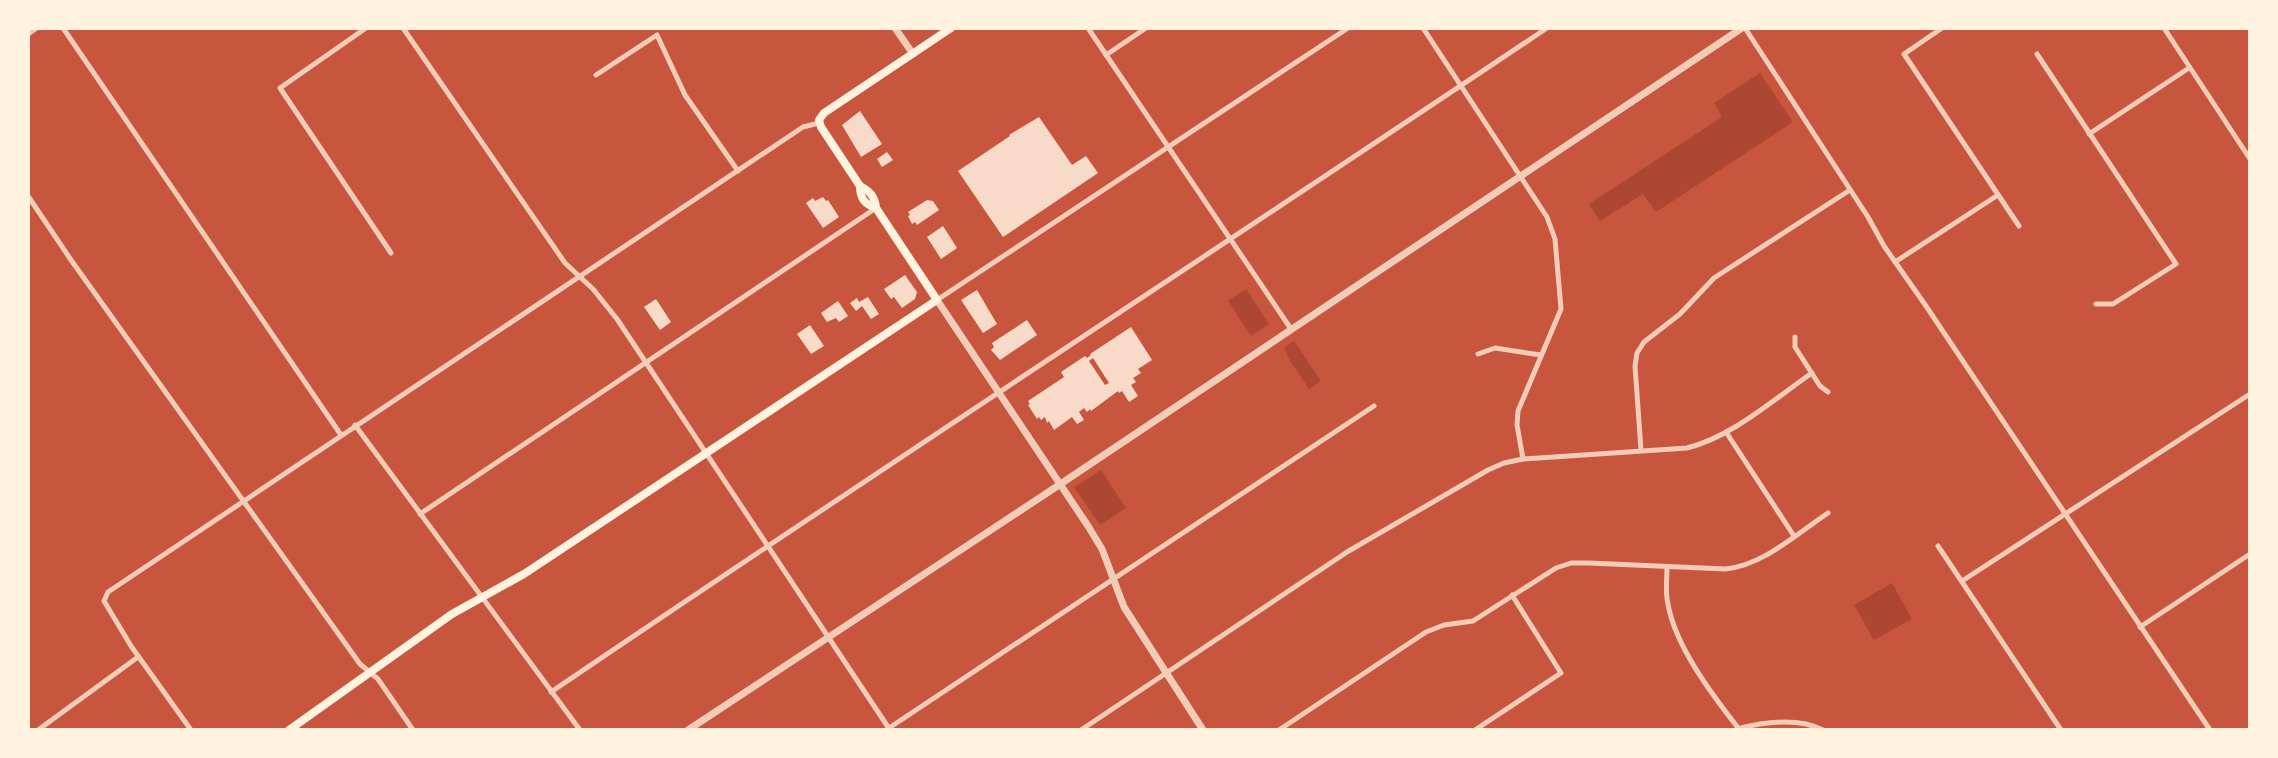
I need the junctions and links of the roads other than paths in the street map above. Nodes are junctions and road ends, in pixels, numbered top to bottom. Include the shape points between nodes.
1 (35, 28) edge
2 (63, 28) edge
3 (366, 28) edge
4 (403, 28) edge
5 (895, 28) edge
6 (951, 28) edge
7 (1088, 28) edge
8 (1146, 28) edge
9 (1348, 28) edge
10 (1423, 28) edge
11 (1547, 28) edge
12 (1744, 28) edge
13 (1942, 28) edge
14 (2164, 28) edge
15 (28, 33) edge
16 (913, 54) junction
17 (2037, 54) dead end
18 (1106, 55) junction
19 (2190, 68) junction
20 (596, 75) dead end
21 (1461, 86) junction
22 (819, 123) junction
23 (2089, 134) junction
24 (1169, 147) junction
25 (2250, 159) edge
26 (738, 171) junction
27 (1519, 177) junction
28 (1850, 190) junction
29 (1998, 195) junction
30 (28, 196) edge
31 (876, 208) junction
32 (2019, 225) dead end
33 (1228, 239) junction
34 (391, 253) dead end
35 (1895, 262) junction
36 (581, 277) junction
37 (937, 300) junction
38 (2096, 304) dead end
39 (1291, 329) junction
40 (1795, 338) dead end
41 (1478, 354) dead end
42 (1541, 355) junction
43 (645, 362) junction
44 (1812, 373) junction
45 (1828, 392) dead end
46 (998, 393) junction
47 (2250, 394) edge
48 (1374, 406) dead end
49 (355, 425) junction
50 (1726, 432) junction
51 (340, 435) junction
52 (1641, 450) junction
53 (707, 453) junction
54 (1523, 459) junction
55 (1059, 484) junction
56 (244, 500) junction
57 (1828, 513) dead end
58 (2065, 513) junction
59 (420, 514) junction
60 (1794, 536) junction
61 (766, 546) junction
62 (1938, 546) dead end
63 (2250, 555) edge
64 (1667, 567) junction
65 (1112, 579) junction
66 (1962, 581) junction
67 (1512, 596) junction
68 (482, 597) junction
69 (2140, 627) junction
70 (827, 636) junction
71 (138, 657) junction
72 (370, 672) junction
73 (1166, 672) junction
74 (552, 692) junction
75 (38, 729) edge
76 (191, 729) edge
77 (289, 729) edge
78 (413, 729) edge
79 (580, 729) edge
80 (687, 729) edge
81 (888, 729) edge
82 (1081, 729) edge
83 (1203, 729) edge
84 (1279, 729) edge
85 (1475, 729) edge
86 (1738, 729) edge
87 (1824, 729) edge
88 (2061, 729) edge
89 (2210, 729) edge

1 - 15 street
2 - 51 street
3 - 34 street via 280,88
4 - 36 street via 542,231 565,263
5 - 16 street
6 - 16 main road
7 - 18 street
8 - 18 street
9 - 24 street
10 - 21 street
11 - 21 street
12 - 27 street
12 - 28 street
13 - 29 street via 1904,54
14 - 19 street
16 - 22 main road via 824,113
17 - 23 street
18 - 24 street
19 - 23 street
19 - 25 street
20 - 26 street via 657,35 686,94
21 - 27 street
21 - 33 street
22 - 26 street via 803,128
22 - 31 main road via 860,186 860,195 867,205
23 - 38 street via 2176,264 2113,304
24 - 33 street
24 - 37 street
26 - 36 street
27 - 39 street
27 - 42 street via 1547,218 1555,239 1561,309
28 - 35 street
28 - 52 street via 1714,278 1680,314 1644,342 1635,366
29 - 32 street
29 - 35 street
30 - 56 street
31 - 37 main road
31 - 43 street
33 - 39 street
33 - 46 street
35 - 58 street
36 - 43 street via 608,307
36 - 49 street
37 - 46 street
37 - 53 main road
39 - 55 street
40 - 44 street via 1795,348
41 - 42 street via 1495,348
42 - 54 street via 1518,411
43 - 53 street
43 - 59 street
44 - 45 street
44 - 50 street
46 - 55 street
46 - 61 street
47 - 58 street
48 - 65 street
49 - 51 street
49 - 59 street
50 - 52 street via 1687,448
50 - 60 street
51 - 56 street
52 - 54 street
53 - 61 street
53 - 68 main road via 524,574
54 - 73 street via 1488,470 1347,552
55 - 65 street via 1099,543
55 - 70 street
56 - 71 street via 111,589 105,604
56 - 72 street via 361,666
57 - 60 street
58 - 66 street
58 - 69 street
59 - 68 street
60 - 64 street via 1742,567
61 - 70 street
61 - 74 street
62 - 66 street
63 - 69 street
64 - 67 street via 1571,563
64 - 86 street via 1667,603 1677,637
65 - 73 street via 1124,607
65 - 81 street
66 - 88 street
67 - 84 street via 1473,621 1426,632
67 - 85 street via 1561,673
68 - 72 main road
68 - 74 street
69 - 89 street
70 - 80 street
70 - 81 street
71 - 75 street
71 - 76 street
72 - 77 main road
72 - 78 street
73 - 82 street
73 - 83 street
74 - 79 street
86 - 87 street via 1796,722

